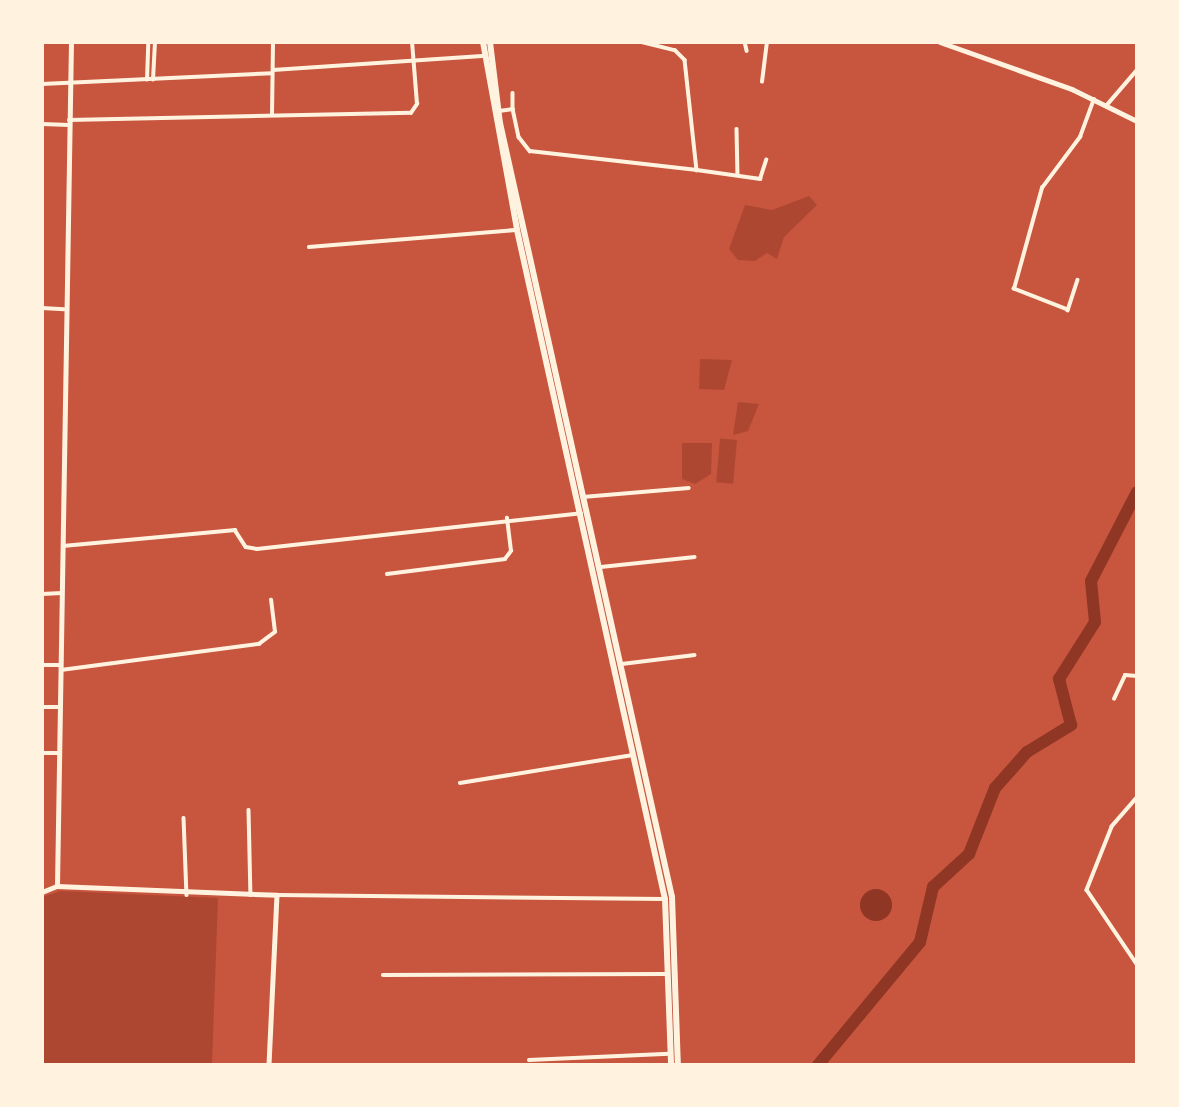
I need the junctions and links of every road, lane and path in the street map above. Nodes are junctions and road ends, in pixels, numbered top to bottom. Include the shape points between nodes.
1 (71, 42) edge
2 (148, 42) edge
3 (155, 42) edge
4 (273, 42) edge
5 (412, 42) edge
6 (482, 42) edge
7 (490, 42) edge
8 (642, 42) edge
9 (745, 42) edge
10 (767, 42) edge
11 (940, 42) edge
12 (747, 51) dead end
13 (488, 56) junction
14 (413, 60) junction
15 (272, 71) junction
16 (1137, 71) edge
17 (147, 80) junction
18 (153, 80) junction
19 (762, 82) dead end
20 (42, 84) edge
21 (70, 85) junction
22 (513, 93) dead end
23 (1094, 99) junction
24 (1107, 105) junction
25 (513, 109) junction
26 (499, 111) junction
27 (272, 116) junction
28 (1137, 121) edge
29 (69, 123) junction
30 (42, 124) edge
31 (737, 129) dead end
32 (766, 160) dead end
33 (697, 170) junction
34 (738, 175) junction
35 (517, 230) junction
36 (309, 247) dead end
37 (1078, 281) dead end
38 (42, 308) edge
39 (64, 309) junction
40 (689, 488) dead end
41 (582, 498) junction
42 (589, 510) junction
43 (581, 513) junction
44 (507, 518) junction
45 (63, 546) junction
46 (694, 557) dead end
47 (601, 567) junction
48 (387, 574) dead end
49 (62, 593) junction
50 (42, 594) edge
51 (271, 600) dead end
52 (694, 655) dead end
53 (622, 664) junction
54 (42, 665) edge
55 (60, 668) junction
56 (1137, 676) edge
57 (1114, 699) dead end
58 (42, 707) edge
59 (60, 707) junction
60 (42, 753) edge
61 (58, 753) junction
62 (635, 754) junction
63 (460, 783) dead end
64 (1137, 798) edge
65 (249, 810) dead end
66 (184, 818) dead end
67 (661, 857) junction
68 (57, 886) junction
69 (42, 892) edge
70 (187, 895) junction
71 (251, 895) junction
72 (277, 895) junction
73 (665, 900) junction
74 (1137, 964) edge
75 (675, 974) junction
76 (383, 975) dead end
77 (671, 1054) junction
78 (529, 1060) dead end
79 (269, 1065) edge
80 (671, 1065) edge
81 (678, 1065) edge

1 - 21 street
2 - 17 street
3 - 18 street
4 - 15 street
5 - 14 street
6 - 13 highway
7 - 13 highway
8 - 33 street via 676,50 685,60
9 - 12 street
10 - 19 street
11 - 23 street
13 - 14 street
13 - 26 highway
13 - 35 highway
14 - 15 street
14 - 27 street via 417,104 411,113
15 - 18 street
15 - 27 street
16 - 24 street
17 - 18 street
17 - 21 street
20 - 21 street
21 - 29 street
22 - 25 street
23 - 24 street
23 - 37 street via 1086,127 1042,188 1014,289 1068,310
24 - 28 street
25 - 26 street
25 - 33 street via 519,137 530,150
26 - 41 highway
27 - 29 street
29 - 30 street
29 - 39 street
31 - 34 street
32 - 34 street via 762,179
33 - 34 street
35 - 36 street
35 - 41 highway
38 - 39 street
39 - 45 street
40 - 41 street
41 - 42 highway
41 - 43 highway
42 - 43 street
42 - 47 highway
43 - 44 street
43 - 62 highway
44 - 45 street via 257,549 246,547 235,530
44 - 48 street via 511,551 505,559
45 - 49 street
46 - 47 street
47 - 53 highway
49 - 50 street
49 - 55 street
51 - 55 street via 275,632 259,644
52 - 53 street
53 - 67 highway
54 - 55 street
55 - 59 street
56 - 57 street via 1125,675
58 - 59 street
59 - 61 street
60 - 61 street
61 - 68 street
62 - 63 street
62 - 67 highway
64 - 74 street via 1112,827 1087,886
65 - 71 street
66 - 70 street
67 - 73 highway
67 - 75 highway
68 - 69 street
68 - 70 street
70 - 71 street
71 - 72 street
72 - 73 street
72 - 79 street
73 - 75 highway
75 - 76 street
75 - 77 highway
75 - 81 highway
77 - 78 street
77 - 80 highway

